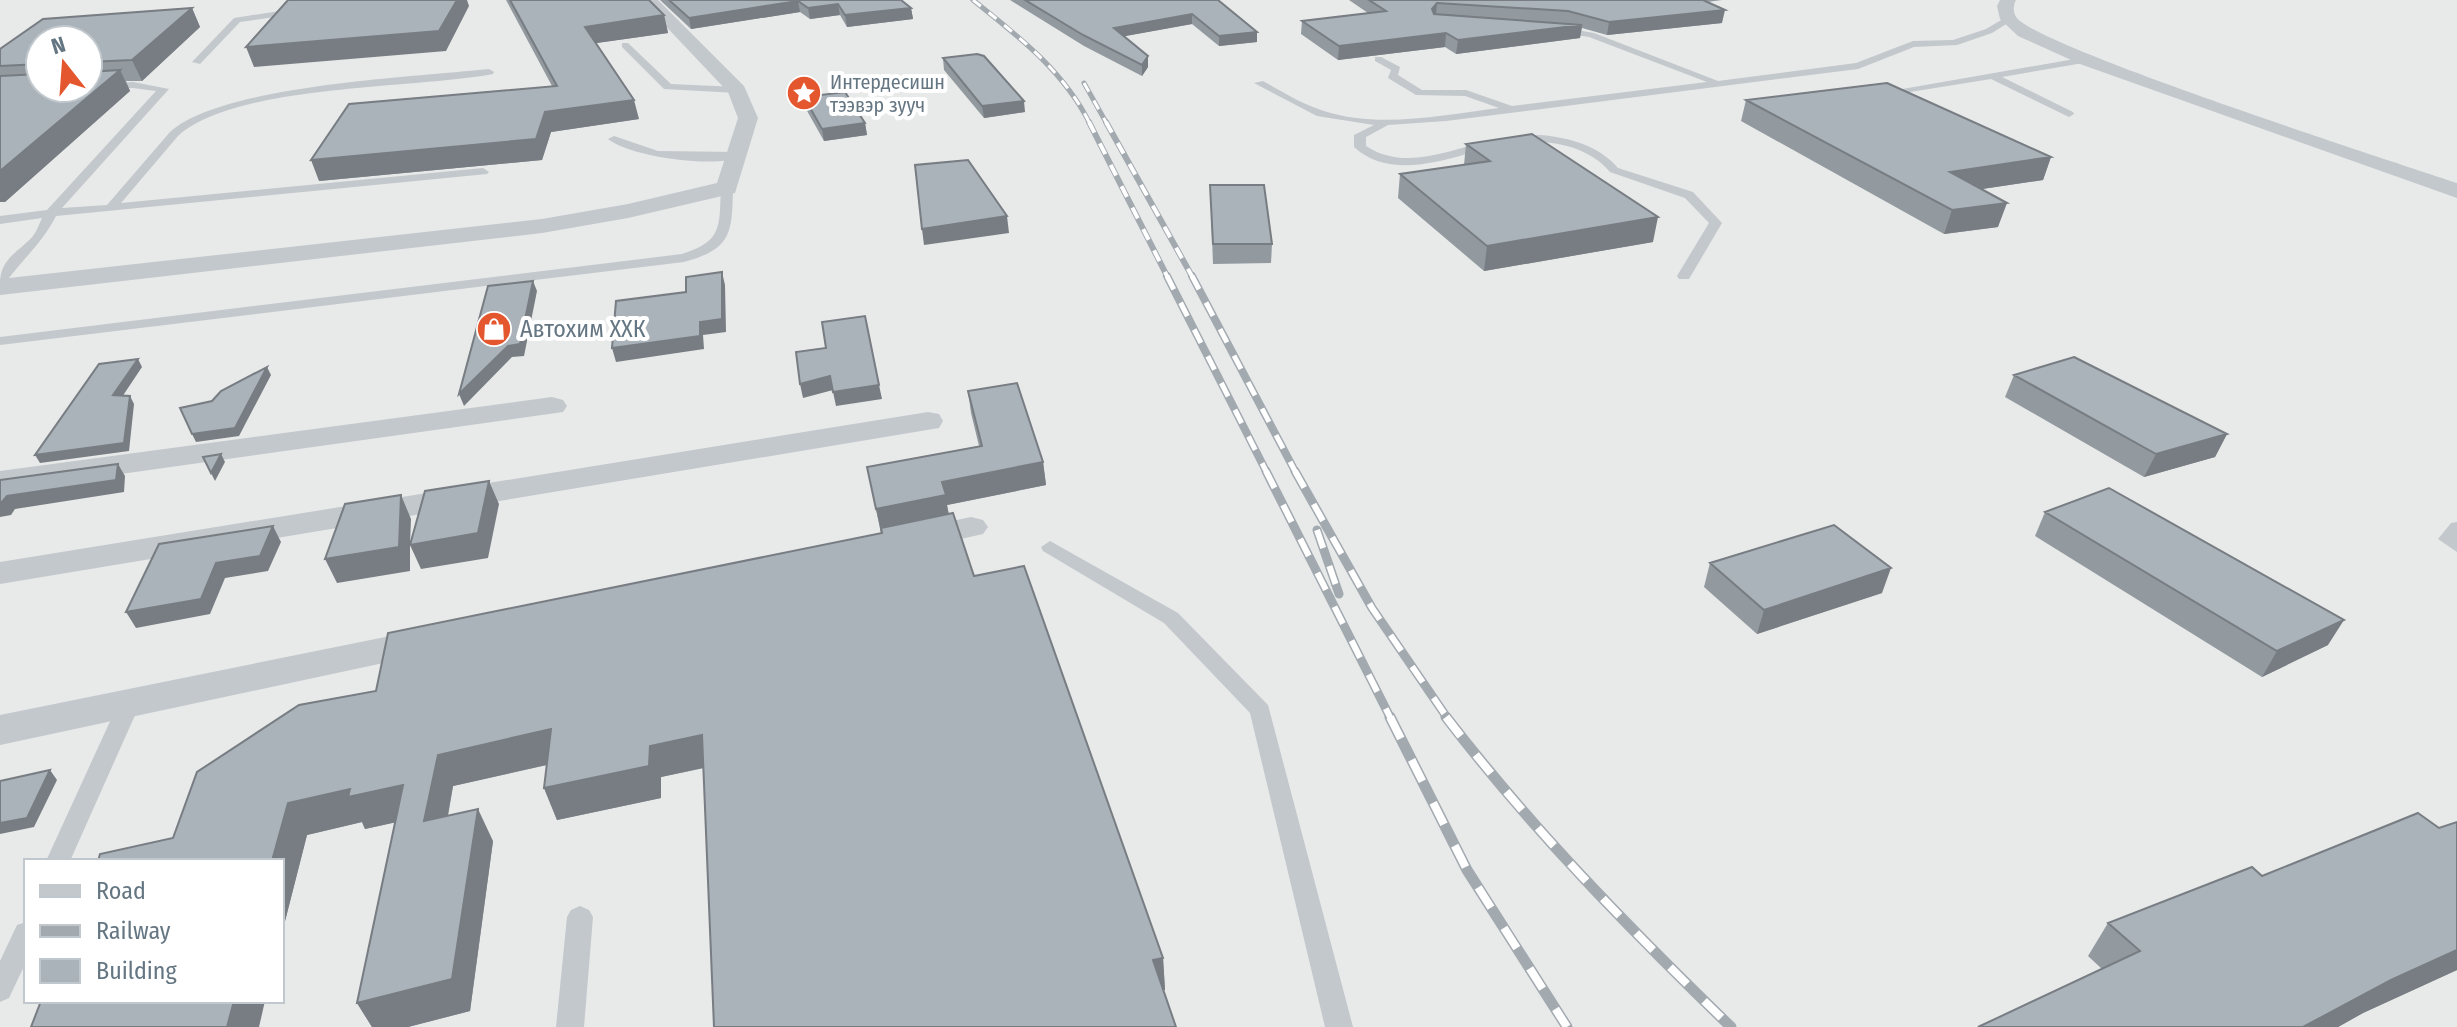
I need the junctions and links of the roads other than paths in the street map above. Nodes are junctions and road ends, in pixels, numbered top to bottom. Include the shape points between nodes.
1 (649, 0) edge
2 (314, 10) edge
3 (2008, 10) edge
4 (1545, 29) edge
5 (625, 45) edge
6 (1378, 59) edge
7 (2086, 60) junction
8 (197, 62) dead end
9 (489, 72) dead end
10 (1995, 77) junction
11 (1259, 83) dead end
12 (1720, 83) junction
13 (104, 87) edge
14 (737, 90) junction
15 (1860, 97) edge
16 (1511, 109) junction
17 (2069, 114) dead end
18 (1385, 123) junction
19 (614, 139) dead end
20 (738, 155) junction
21 (483, 172) edge
22 (727, 188) junction
23 (2457, 191) edge
24 (111, 208) junction
25 (51, 213) junction
26 (0, 220) edge
27 (1684, 276) dead end
28 (0, 280) edge
29 (0, 287) edge
30 (0, 341) edge
31 (552, 406) dead end
32 (928, 421) dead end
33 (0, 481) edge
34 (971, 527) dead end
35 (2457, 527) edge
36 (877, 546) edge
37 (2457, 546) edge
38 (1050, 547) dead end
39 (0, 573) edge
40 (456, 635) edge
41 (129, 704) junction
42 (1, 732) edge
43 (59, 859) edge
44 (580, 917) dead end
45 (24, 937) edge
46 (0, 990) edge
47 (570, 1027) edge
48 (1339, 1027) edge

1 - 14 street
2 - 8 lane via 237,20
3 - 7 street via 2024,32
3 - 12 lane via 1989,31 1954,43 1913,44 1858,66
4 - 12 lane via 1591,35
5 - 14 lane via 668,87
6 - 16 lane via 1397,69 1392,76 1420,93 1466,93
7 - 10 lane
7 - 23 street
9 - 24 lane via 257,101 201,116 185,124
10 - 15 lane
10 - 17 lane
11 - 18 lane via 1306,109
12 - 16 lane
13 - 25 lane via 164,89
14 - 20 street via 748,118
16 - 18 lane
18 - 27 lane via 1360,135 1360,147 1372,157 1401,163 1525,138 1575,144 1609,161 1614,170 1689,195 1716,223
19 - 20 lane via 649,154
20 - 22 street
21 - 24 lane
22 - 29 street via 542,226
22 - 30 lane via 721,242 684,258
24 - 25 lane
25 - 26 lane
25 - 28 lane via 39,237
31 - 33 street
32 - 39 street
34 - 36 street
35 - 37 lane via 2447,539
38 - 48 lane via 1171,618 1260,710
40 - 41 street
41 - 42 street
41 - 43 lane
44 - 47 lane
45 - 46 lane

